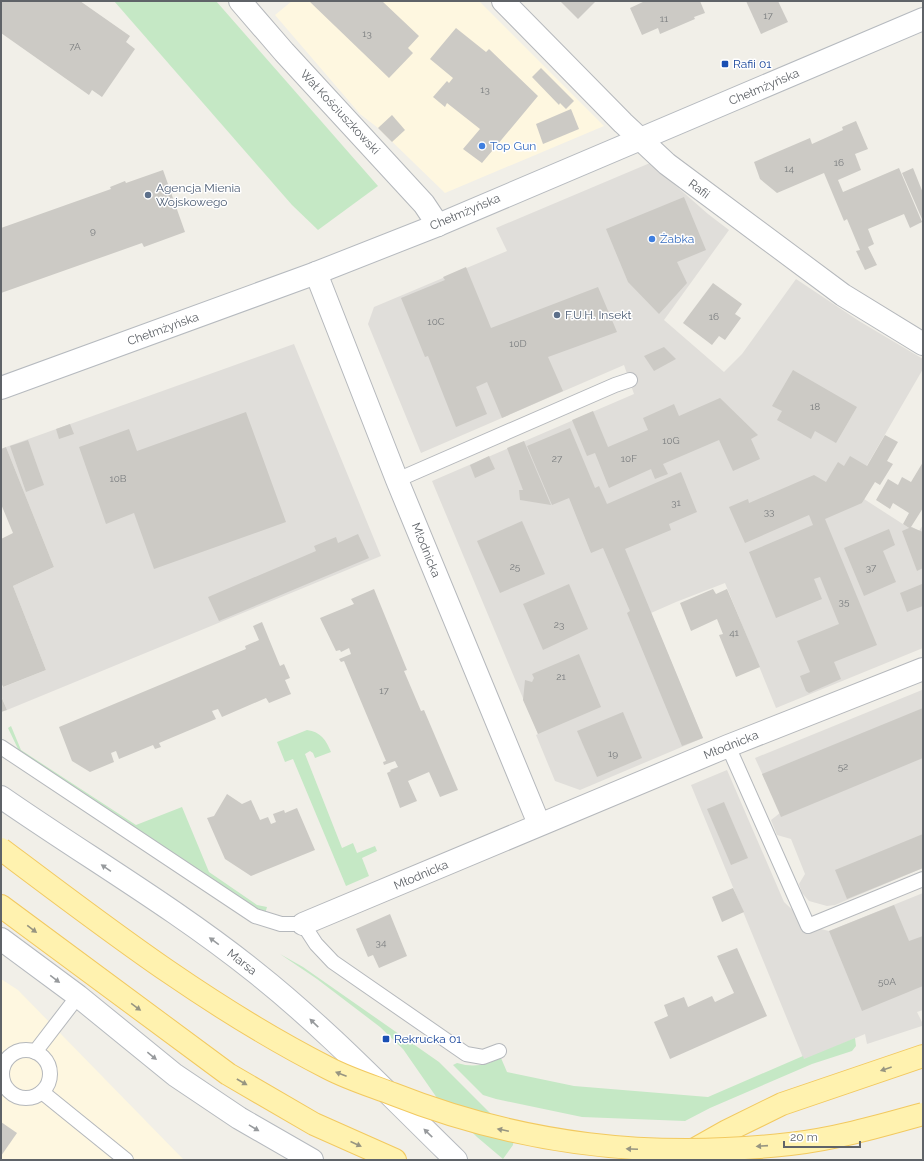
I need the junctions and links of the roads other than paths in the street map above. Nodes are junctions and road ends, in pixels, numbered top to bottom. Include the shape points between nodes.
1 (240, 1) edge
2 (503, 1) edge
3 (923, 19) edge
4 (640, 140) junction
5 (438, 224) junction
6 (316, 273) junction
7 (923, 344) edge
8 (630, 380) dead end
9 (1, 388) edge
10 (397, 480) junction
11 (922, 670) edge
12 (728, 746) junction
13 (1, 747) edge
14 (1, 797) edge
15 (539, 824) junction
16 (1, 849) edge
17 (923, 879) edge
18 (1, 906) edge
19 (303, 924) junction
20 (1, 939) edge
21 (78, 996) junction
22 (499, 1051) dead end
23 (35, 1052) junction
24 (923, 1056) edge
25 (2, 1070) edge
26 (42, 1092) junction
27 (923, 1114) edge
28 (126, 1160) edge
29 (312, 1160) edge
30 (394, 1160) edge
31 (456, 1160) edge
32 (677, 1160) edge

1 - 5 street, Wał Kościuszkowski via 424,204
2 - 4 street, Rafii
3 - 4 street, Chełmżyńska
4 - 5 street, Chełmżyńska
4 - 7 street, Rafii via 684,178 842,295
5 - 6 street, Chełmżyńska
6 - 9 street, Chełmżyńska
6 - 10 street, Młodnicka
8 - 10 lane
10 - 15 street, Młodnicka
11 - 12 street, Młodnicka
12 - 15 street, Młodnicka
12 - 17 lane via 808,926
13 - 19 lane via 255,916 281,924
31 -> 14 street, Marsa via 296,1005 256,972 190,924
15 - 19 street, Młodnicka
27 -> 16 main road, bridge via 869,1129 791,1144 678,1152 552,1140 488,1126 436,1111 330,1070 263,1033 178,979
18 -> 30 main road via 228,1074 314,1124
19 - 22 lane via 316,944 333,962 466,1054 483,1057
20 -> 21 street
21 - 23 lane
21 -> 29 street via 175,1075 239,1118
23 - 25 lane via 25,1050 15,1054 7,1060
23 - 26 lane via 43,1058 50,1075 48,1084
24 -> 32 main road via 782,1104 727,1131
25 - 26 lane via 7,1089 15,1095 24,1098 34,1097
26 - 28 lane

